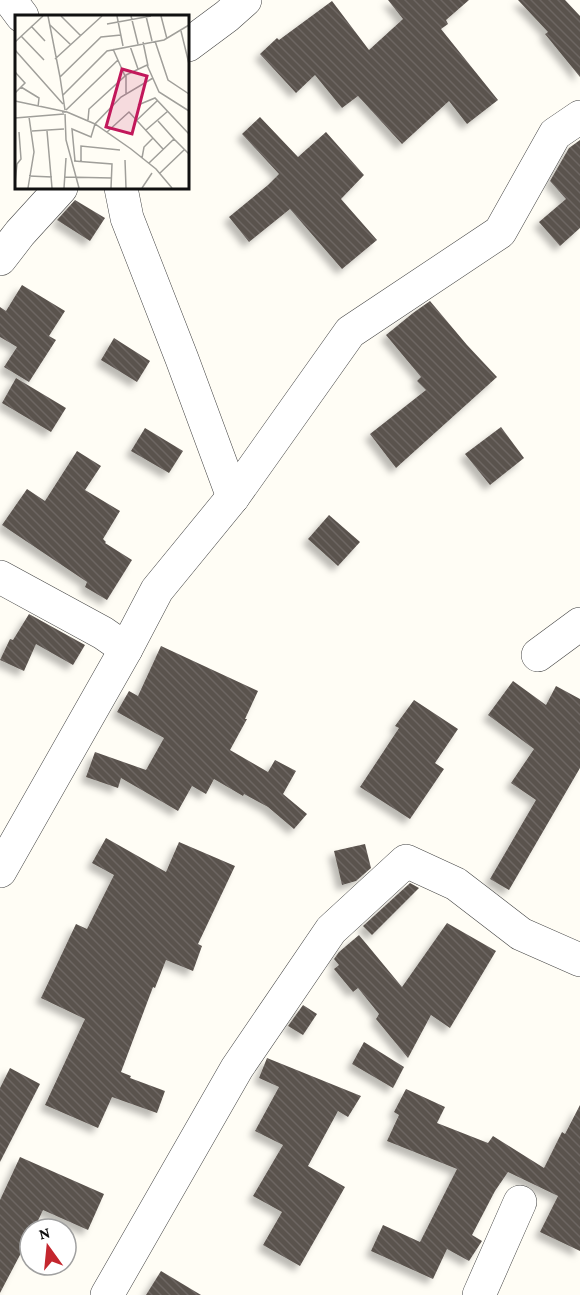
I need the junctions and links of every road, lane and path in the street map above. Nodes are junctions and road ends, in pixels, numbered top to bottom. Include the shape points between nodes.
1 (10, 0) edge
2 (245, 0) edge
3 (21, 15) edge
4 (189, 44) edge
5 (580, 117) edge
6 (60, 189) edge
7 (121, 189) edge
8 (0, 259) edge
9 (233, 497) junction
10 (0, 577) edge
11 (580, 624) edge
12 (126, 649) junction
13 (538, 655) dead end
14 (0, 871) edge
15 (580, 960) edge
16 (520, 1202) dead end
17 (107, 1295) edge
18 (479, 1295) edge

1 - 3 street
2 - 4 street
5 - 9 street via 555,135 500,232 350,332
6 - 8 street
7 - 9 street via 127,218
9 - 12 street via 157,590
10 - 12 street
11 - 13 street
12 - 14 street
15 - 17 street via 521,934 456,884 406,861 331,930 237,1068
16 - 18 street

